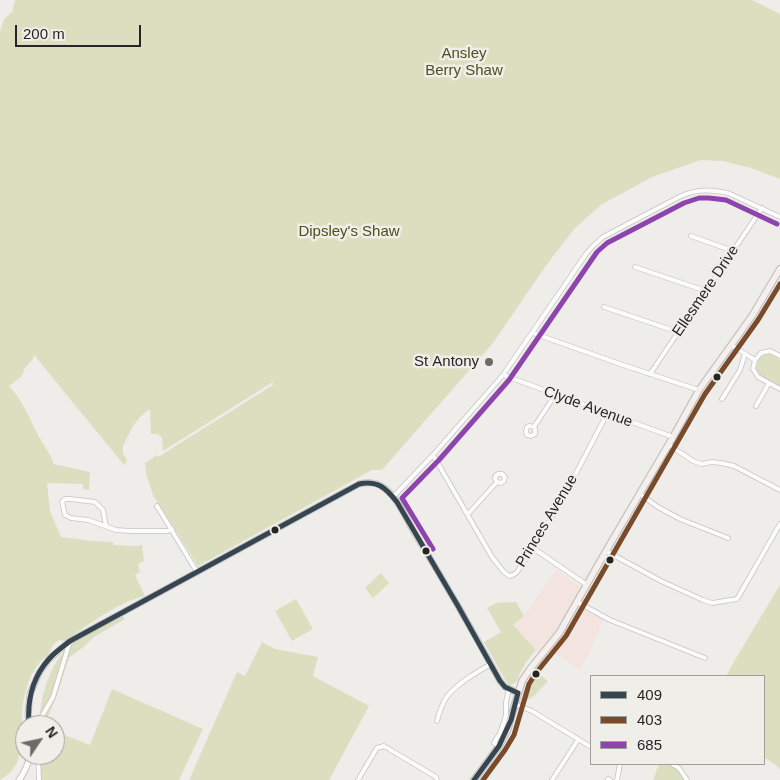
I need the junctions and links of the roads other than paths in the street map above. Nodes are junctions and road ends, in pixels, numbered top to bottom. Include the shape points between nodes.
1 (762, 208) junction
2 (780, 217) edge
3 (691, 236) dead end
4 (734, 251) junction
5 (635, 267) dead end
6 (780, 269) edge
7 (706, 291) junction
8 (604, 307) dead end
9 (678, 332) junction
10 (533, 333) junction
11 (731, 345) junction
12 (745, 354) junction
13 (780, 356) edge
14 (756, 360) junction
15 (650, 374) junction
16 (503, 375) junction
17 (769, 383) junction
18 (780, 389) edge
19 (699, 390) junction
20 (556, 395) junction
21 (722, 396) dead end
22 (756, 406) dead end
23 (607, 414) junction
24 (534, 427) dead end
25 (673, 437) junction
26 (669, 445) junction
27 (433, 455) junction
28 (497, 482) dead end
29 (780, 490) edge
30 (640, 494) junction
31 (393, 497) junction
32 (157, 506) dead end
33 (468, 514) junction
34 (780, 524) edge
35 (106, 526) junction
36 (172, 530) junction
37 (728, 538) dead end
38 (533, 548) junction
39 (606, 551) junction
40 (198, 572) junction
41 (587, 585) junction
42 (577, 602) junction
43 (70, 641) junction
44 (705, 658) dead end
45 (491, 664) junction
46 (509, 689) junction
47 (518, 693) junction
48 (515, 704) junction
49 (28, 715) edge
50 (43, 715) edge
51 (437, 721) dead end
52 (578, 740) junction
53 (499, 746) junction
54 (590, 746) edge
55 (28, 765) edge
56 (38, 765) edge
57 (620, 765) edge
58 (674, 765) edge
59 (19, 780) edge
60 (39, 780) edge
61 (358, 780) edge
62 (437, 780) edge
63 (474, 780) edge
64 (552, 780) edge
65 (617, 780) edge
66 (687, 780) edge

1 - 2 street
1 - 4 street, Ellesmere Drive
1 - 10 street via 728,193 702,190 681,196 613,231 592,247
3 - 4 street
4 - 7 street, Ellesmere Drive
5 - 7 street
6 - 11 main road
7 - 9 street, Ellesmere Drive
8 - 9 street
9 - 15 street, Ellesmere Drive
10 - 15 street
10 - 16 street
11 - 12 street
11 - 19 main road
12 - 14 street
12 - 21 street via 740,370
13 - 14 street via 770,351 761,353
14 - 17 street via 753,368 758,377
15 - 19 street
16 - 20 street, Clyde Avenue
16 - 27 street
17 - 18 street
17 - 22 street
19 - 25 main road
20 - 23 street, Clyde Avenue
20 - 24 street
23 - 25 street, Clyde Avenue
23 - 38 street, Princes Avenue
25 - 26 main road
26 - 29 street via 702,464 712,462 734,466
26 - 30 main road
27 - 31 street
27 - 33 street, Princes Avenue
28 - 33 street
30 - 37 street via 680,519
30 - 39 main road
31 - 40 street via 380,485 359,484
31 - 45 street
32 - 36 street
33 - 38 street, Princes Avenue via 492,557 509,576 517,572
34 - 39 street via 740,594 732,600 712,603 703,600
35 - 35 street via 103,510 95,502 63,500 67,517
35 - 36 street via 131,531
36 - 40 street
38 - 41 street
39 - 41 main road
40 - 43 street
41 - 42 main road
42 - 44 street via 610,620
42 - 47 main road via 560,632 530,668
43 - 49 street via 49,659 39,673 30,694
43 - 50 street via 53,696
45 - 46 street via 500,681
45 - 51 street via 447,697
46 - 47 street
46 - 53 street via 506,715 494,743
47 - 48 main road
48 - 52 street
48 - 53 main road
52 - 54 street
52 - 64 street
53 - 63 main road
55 - 59 street
56 - 60 street
57 - 65 street
58 - 66 street
61 - 62 street via 377,748 384,746

